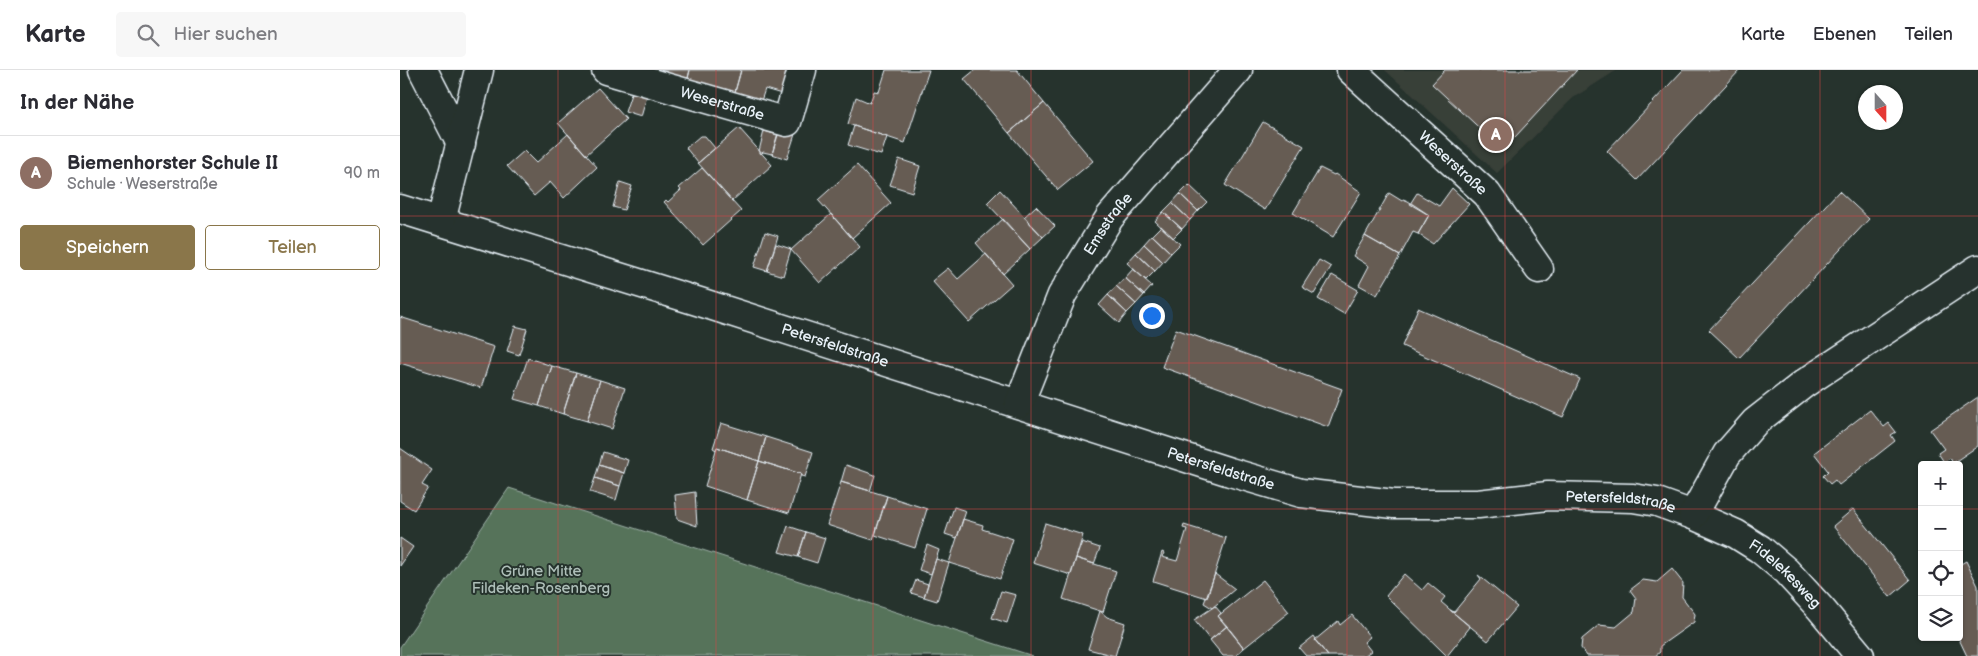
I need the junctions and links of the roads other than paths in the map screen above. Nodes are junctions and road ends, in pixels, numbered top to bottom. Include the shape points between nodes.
1 (423, 70) edge
2 (479, 70) edge
3 (606, 70) edge
4 (802, 70) edge
5 (1238, 70) edge
6 (1351, 70) edge
7 (461, 144) junction
8 (400, 209) edge
9 (441, 221) junction
10 (1539, 269) dead end
11 (1978, 269) edge
12 (1019, 404) junction
13 (1693, 515) junction
14 (1860, 656) edge

1 - 7 street
2 - 7 street
3 - 4 street, Weserstraße via 787,122
5 - 12 street, Emsstraße via 1110,217 1062,295
6 - 10 street, Weserstraße via 1487,194
7 - 9 street
8 - 9 street, Petersfeldstraße
9 - 12 street, Petersfeldstraße
11 - 13 street, Petersfeldstraße via 1805,383 1755,422 1727,454
12 - 13 street, Petersfeldstraße via 1301,493 1394,504 1478,504 1548,496 1633,498 1657,502
13 - 14 street, Fidelekesweg via 1736,534 1760,549 1804,590

